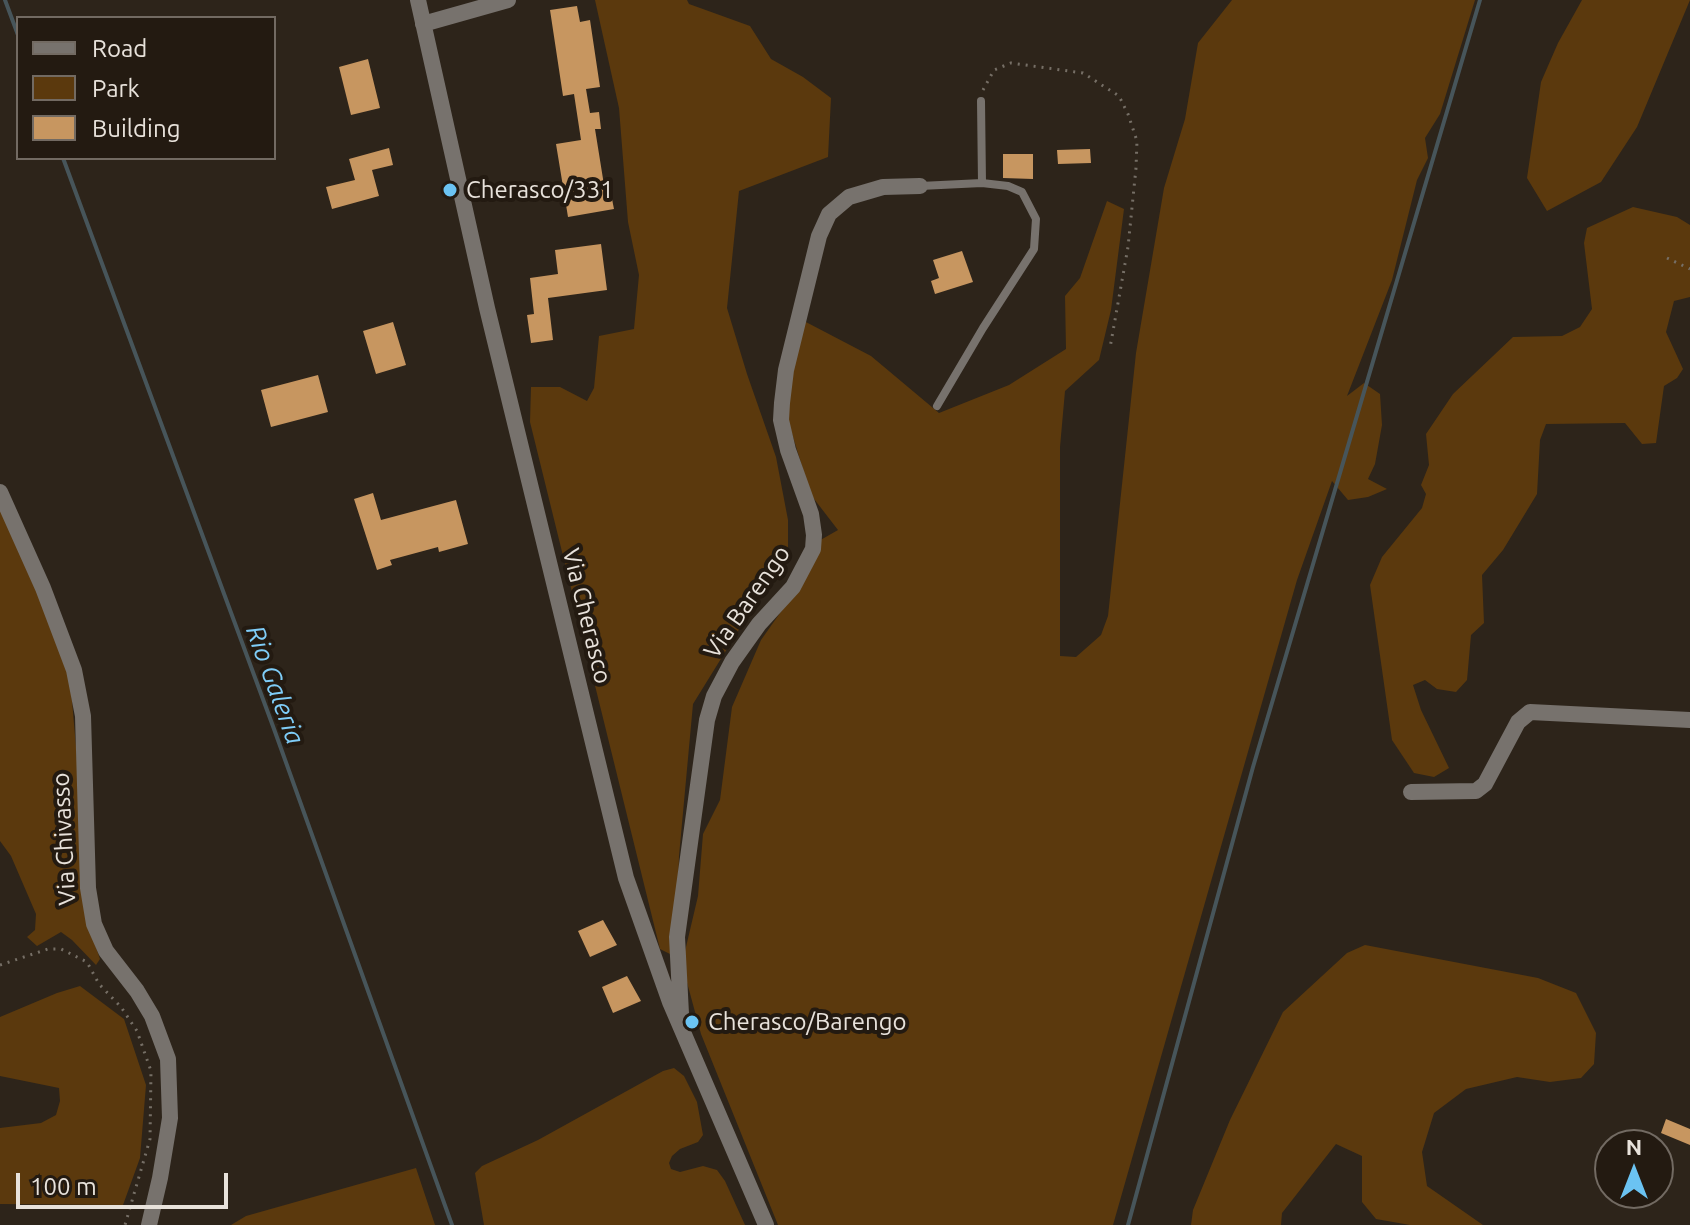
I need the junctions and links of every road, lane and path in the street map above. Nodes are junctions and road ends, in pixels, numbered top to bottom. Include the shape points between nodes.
1 (418, 0) edge
2 (508, 0) edge
3 (423, 24) junction
4 (981, 101) joint
5 (982, 183) junction
6 (920, 186) joint
7 (1667, 258) dead end
8 (1690, 269) edge
9 (1110, 348) dead end
10 (937, 406) dead end
11 (0, 492) edge
12 (1690, 720) edge
13 (1411, 792) dead end
14 (0, 965) edge
15 (681, 1028) junction
16 (125, 1225) edge
17 (149, 1225) edge
18 (766, 1225) edge

1 - 3 street, Via Cherasco
2 - 3 street
3 - 15 street, Via Cherasco via 626,878
4 - 5 lane
4 - 9 path via 994,70 1011,63 1083,73 1119,96 1137,141 1128,247
5 - 6 lane
5 - 10 lane via 1022,192 1036,219 1034,249
6 - 15 street, Via Barengo via 883,187 849,197 829,214 819,236 786,370 781,420 811,514 813,549 793,587 732,662 710,708 677,937
7 - 8 path
11 - 17 street, Via Chivasso via 74,670 83,716 88,888 94,924 106,951 152,1016 168,1059 170,1118
12 - 13 street via 1530,712 1518,722 1485,784 1476,791
14 - 16 path via 61,949 87,962 137,1031 151,1071 150,1139
15 - 18 street, Via Cherasco

